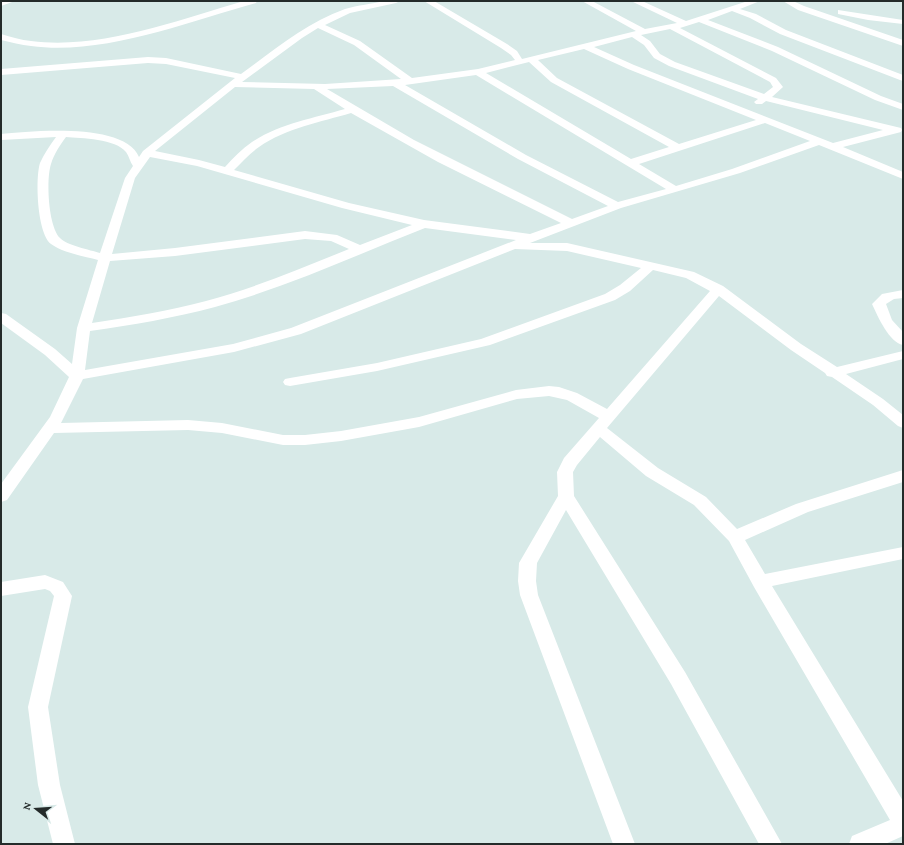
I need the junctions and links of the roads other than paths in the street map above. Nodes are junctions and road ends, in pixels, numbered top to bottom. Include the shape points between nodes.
1 (10, 1) edge
2 (253, 1) edge
3 (396, 1) edge
4 (428, 1) edge
5 (586, 1) edge
6 (635, 1) edge
7 (756, 1) edge
8 (787, 1) edge
9 (791, 1) edge
10 (1, 4) edge
11 (733, 9) junction
12 (701, 20) junction
13 (903, 22) edge
14 (686, 24) junction
15 (318, 25) junction
16 (672, 27) junction
17 (644, 32) junction
18 (634, 35) junction
19 (1, 37) edge
20 (803, 40) junction
21 (903, 43) edge
22 (585, 46) junction
23 (775, 49) junction
24 (531, 59) junction
25 (520, 62) junction
26 (1, 72) edge
27 (478, 72) junction
28 (242, 77) junction
29 (903, 78) edge
30 (411, 82) junction
31 (395, 83) junction
32 (233, 84) junction
33 (317, 87) junction
34 (765, 98) junction
35 (903, 107) edge
36 (352, 110) junction
37 (745, 111) junction
38 (766, 120) junction
39 (900, 129) edge
40 (63, 133) junction
41 (1, 137) edge
42 (819, 141) junction
43 (834, 146) junction
44 (678, 148) junction
45 (147, 152) junction
46 (631, 163) junction
47 (137, 165) junction
48 (227, 171) junction
49 (903, 176) edge
50 (675, 190) junction
51 (617, 206) junction
52 (571, 223) junction
53 (424, 224) junction
54 (531, 238) junction
55 (512, 246) junction
56 (361, 250) junction
57 (104, 258) junction
58 (651, 265) junction
59 (718, 289) junction
60 (903, 294) edge
61 (1, 317) edge
62 (84, 328) junction
63 (903, 340) edge
64 (903, 355) edge
65 (832, 372) junction
66 (77, 376) junction
67 (290, 382) dead end
68 (609, 417) junction
69 (903, 423) edge
70 (50, 428) junction
71 (599, 429) junction
72 (903, 476) edge
73 (1, 496) edge
74 (566, 496) junction
75 (735, 537) junction
76 (903, 553) edge
77 (760, 582) junction
78 (1, 589) edge
79 (903, 821) edge
80 (903, 825) edge
81 (64, 844) edge
82 (624, 844) edge
83 (770, 844) edge
84 (860, 844) edge

1 - 10 street
2 - 19 street via 140,33 91,42 33,45
3 - 15 street via 348,11
4 - 25 street via 504,46 514,53
5 - 17 street
6 - 14 street
7 - 11 street
8 - 21 street
9 - 13 street via 868,18
11 - 12 street
11 - 20 street
12 - 14 street
12 - 23 street
14 - 16 street
15 - 28 street via 285,45
15 - 30 street via 357,43
16 - 17 street
16 - 34 street via 773,80 778,87
17 - 18 street
18 - 22 street
18 - 34 street via 647,43 662,60
20 - 23 street
20 - 29 street
22 - 24 street
22 - 37 street
23 - 35 street via 878,98
24 - 25 street
24 - 44 street via 554,80
25 - 27 street
26 - 28 street via 148,60 166,61
27 - 30 street
27 - 46 street via 529,105
28 - 32 street
30 - 31 street
31 - 33 street
31 - 51 street via 522,157
32 - 33 street
32 - 45 street
33 - 36 street
34 - 37 street
34 - 39 street
36 - 48 street via 266,138
36 - 52 street via 451,164
37 - 38 street
38 - 42 street
38 - 44 street
39 - 43 street
40 - 41 street
40 - 47 street via 118,142 131,150
40 - 57 street via 45,164 43,180 46,223 55,241
42 - 43 street
42 - 50 street
43 - 49 street
44 - 46 street
45 - 47 street
45 - 48 street
46 - 50 street
47 - 57 street via 130,178
48 - 53 street via 346,206
50 - 51 street
51 - 52 street
52 - 54 street
53 - 54 street
53 - 56 street
54 - 55 street
55 - 58 street via 568,247
55 - 66 street via 296,331 234,348
56 - 57 street via 333,238 305,235 176,252
56 - 62 street via 266,287 211,304 162,316
57 - 62 street
58 - 59 street via 690,274
58 - 67 street via 625,288 610,297 485,342 377,368
59 - 65 street
59 - 68 street
60 - 63 street via 888,296 879,304 886,321
61 - 66 street via 50,352
62 - 66 street
64 - 65 street
65 - 69 street via 874,399
66 - 70 street
68 - 70 street via 573,397 558,392 532,392 419,422 318,439 283,440 222,428 188,425
68 - 71 street
70 - 73 street
71 - 74 street via 570,462 565,472
71 - 75 street via 652,472 700,501
72 - 75 street via 802,508
74 - 82 street via 528,563 529,595
74 - 83 street via 678,678
75 - 77 street
76 - 77 street
77 - 79 street
78 - 81 street via 45,582 60,589 62,596 38,707 49,785
80 - 84 street

